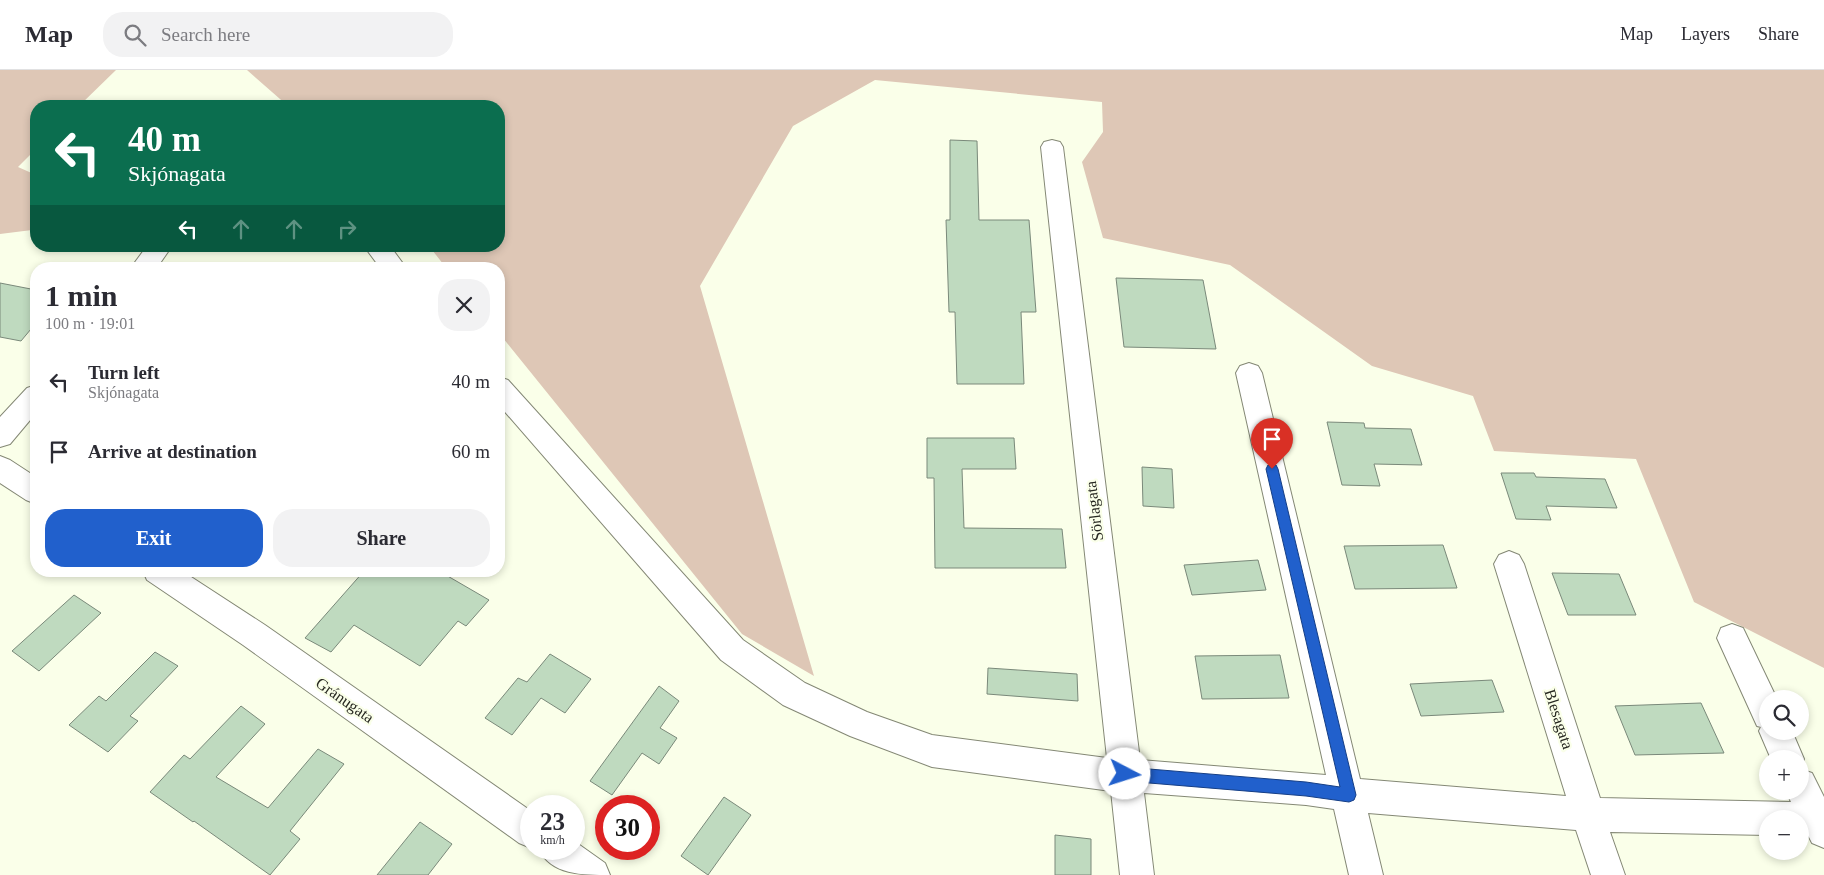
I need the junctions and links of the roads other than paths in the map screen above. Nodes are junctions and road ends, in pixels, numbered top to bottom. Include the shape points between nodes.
1 (1052, 147) dead end
2 (155, 252) edge
3 (381, 252) edge
4 (147, 262) edge
5 (389, 262) edge
6 (1250, 372) dead end
7 (505, 394) edge
8 (30, 402) edge
9 (0, 436) edge
10 (0, 468) edge
11 (30, 488) edge
12 (1509, 564) dead end
13 (166, 577) edge
14 (1732, 638) dead end
15 (1759, 696) edge
16 (1125, 774) junction
17 (1349, 795) junction
18 (1805, 800) edge
19 (1587, 814) junction
20 (1813, 823) edge
21 (520, 824) edge
22 (572, 860) edge
23 (593, 875) edge
24 (1137, 875) edge
25 (1366, 875) edge
26 (1608, 875) edge

1 - 16 street, Sörlagata
2 - 4 street
3 - 5 street
6 - 17 street
7 - 16 street via 732,650 794,694 861,725 932,750 1092,773
8 - 9 street
10 - 11 street
12 - 19 street, Blesagata
13 - 21 street, Gránugata via 254,635
14 - 15 street
16 - 17 street
16 - 24 street, Sörlagata
17 - 19 street
17 - 25 street
18 - 20 street
19 - 20 street
19 - 26 street, Blesagata
22 - 23 street

